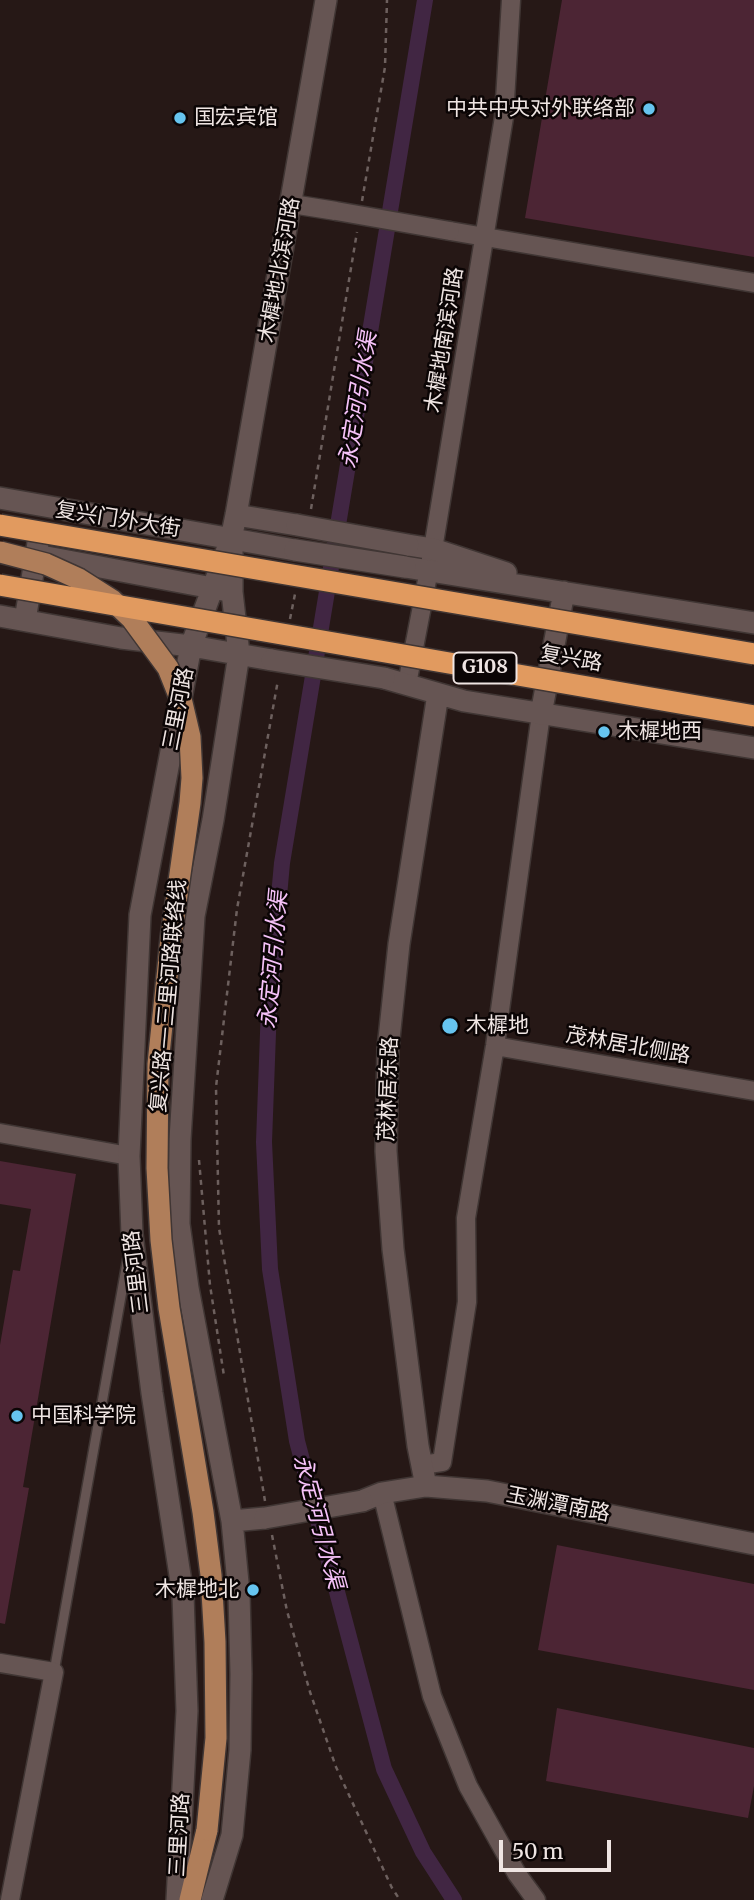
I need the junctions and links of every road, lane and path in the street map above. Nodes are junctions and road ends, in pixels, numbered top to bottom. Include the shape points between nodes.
1 (326, 0) edge
2 (387, 0) edge
3 (510, 0) edge
4 (292, 204) junction
5 (361, 212) dead end
6 (359, 225) dead end
7 (485, 237) junction
8 (754, 283) edge
9 (0, 498) edge
10 (44, 506) junction
11 (236, 515) junction
12 (304, 517) junction
13 (269, 521) junction
14 (0, 525) edge
15 (231, 539) junction
16 (433, 549) junction
17 (0, 552) edge
18 (36, 555) junction
19 (228, 563) joint
20 (428, 571) junction
21 (0, 585) edge
22 (296, 589) dead end
23 (222, 590) junction
24 (564, 592) junction
25 (0, 616) edge
26 (25, 620) junction
27 (754, 623) edge
28 (288, 630) dead end
29 (191, 646) junction
30 (239, 654) junction
31 (754, 654) edge
32 (276, 665) junction
33 (407, 684) junction
34 (438, 694) junction
35 (541, 714) junction
36 (754, 716) edge
37 (754, 748) edge
38 (140, 915) junction
39 (194, 916) junction
40 (495, 1046) junction
41 (754, 1091) edge
42 (0, 1133) edge
43 (129, 1156) junction
44 (199, 1157) dead end
45 (179, 1224) junction
46 (132, 1234) junction
47 (224, 1376) dead end
48 (424, 1476) junction
49 (382, 1493) junction
50 (267, 1518) junction
51 (232, 1521) junction
52 (754, 1544) edge
53 (0, 1663) edge
54 (54, 1672) junction
55 (207, 1830) junction
56 (10, 1900) edge
57 (177, 1900) edge
58 (190, 1900) edge
59 (199, 1900) edge
60 (212, 1900) edge
61 (400, 1900) edge
62 (536, 1900) edge

1 - 4 street, 木樨地北滨河路
2 - 5 path via 384,67
3 - 7 street, 木樨地南滨河路 via 504,117
4 - 7 street, bridge
4 - 11 street, 木樨地北滨河路
6 - 12 path
7 - 8 street
7 - 16 street, 木樨地南滨河路
9 - 10 street
10 - 15 street
10 - 18 street
11 - 13 street
11 - 15 street, 木樨地北滨河路
12 - 13 street
12 - 16 street, bridge
13 - 15 street
14 - 19 highway, 复兴门外大街, bridge
15 - 20 street, bridge
15 - 23 street, 木樨地北滨河路
16 - 20 street, 木樨地南滨河路
16 - 24 street
17 - 55 main road, 复兴路—三里河路联络线, bridge via 46,564 112,600 168,668 190,737 192,778 164,994 157,1134 169,1308 211,1575 216,1738
18 - 23 street
18 - 26 street
19 - 31 highway, 复兴路, bridge
20 - 24 street
20 - 33 street, 木樨地南滨河路
21 - 36 highway, 复兴路 / G108, bridge
22 - 28 path
23 - 29 street, 三里河路
23 - 30 street, 三里河路
24 - 27 street
24 - 35 street
25 - 26 street
26 - 29 street
29 - 30 street
29 - 38 street, 三里河路
30 - 32 street
30 - 39 street, 三里河路
32 - 33 street, bridge
32 - 50 path via 237,909 216,1087 219,1228
33 - 34 street
34 - 35 street
34 - 48 street, 茂林居东路 via 399,944 388,1061 386,1151 393,1249
35 - 37 street
35 - 40 street
38 - 39 street via 158,903 180,906
38 - 43 street, 三里河路
39 - 45 street, 三里河路
40 - 41 street, 茂林居北侧路
40 - 48 street via 466,1218 467,1301 442,1462
42 - 43 street
43 - 46 street, 三里河路
44 - 47 path via 210,1285
45 - 46 street
45 - 51 street, 三里河路
46 - 54 lane
46 - 57 street, 三里河路 via 183,1595 187,1711
48 - 49 street, 玉渊潭南路
48 - 52 street, 玉渊潭南路
49 - 50 street, 玉渊潭南路, bridge via 362,1501
49 - 62 street via 432,1696 468,1786
50 - 51 street, 玉渊潭南路
50 - 61 path via 287,1611 336,1767
51 - 60 street, 三里河路 via 239,1593 240,1750 232,1835
53 - 54 street
54 - 56 street
55 - 58 main road
55 - 59 main road

